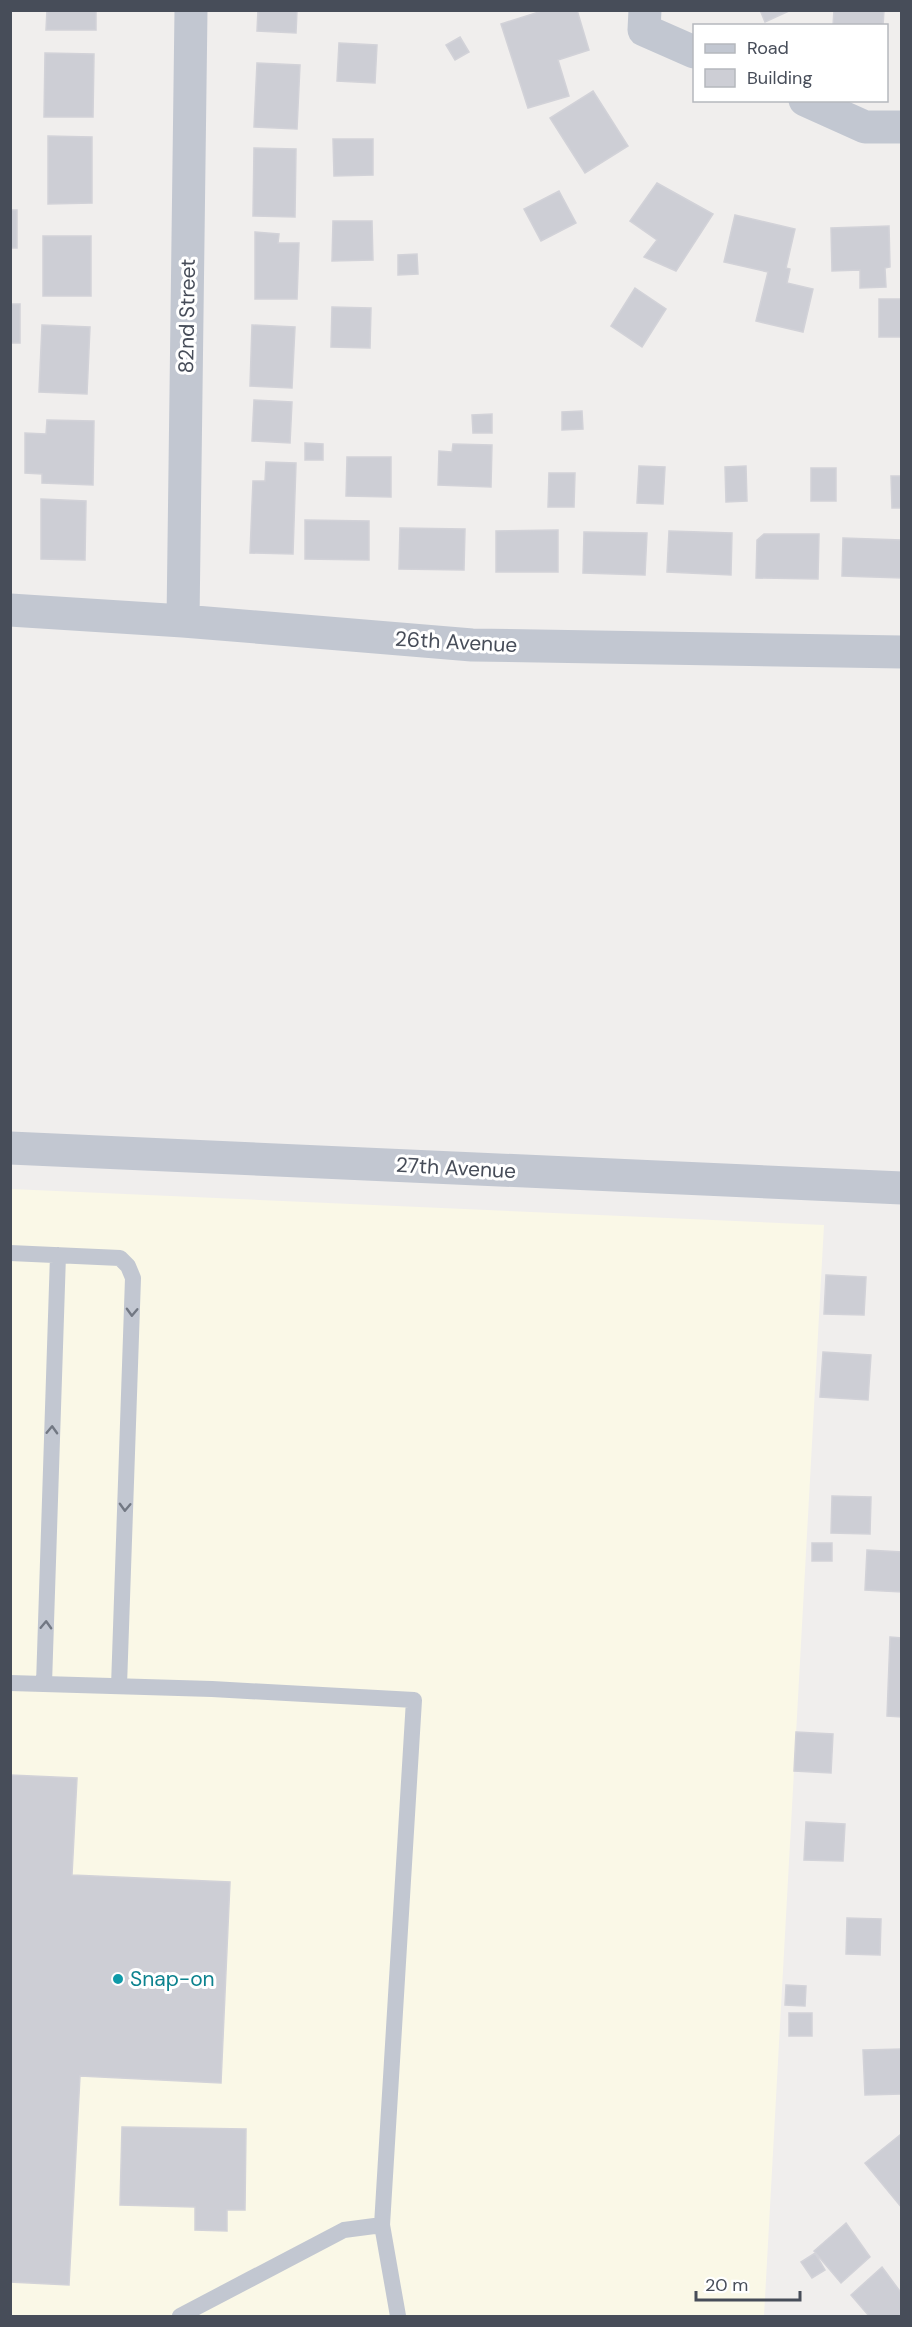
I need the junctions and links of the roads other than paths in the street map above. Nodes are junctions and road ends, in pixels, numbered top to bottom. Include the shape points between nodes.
1 (191, 10) edge
2 (645, 10) edge
3 (693, 52) edge
4 (809, 102) edge
5 (902, 127) edge
6 (10, 610) edge
7 (183, 621) junction
8 (902, 652) edge
9 (10, 1148) edge
10 (902, 1188) edge
11 (10, 1253) edge
12 (58, 1255) junction
13 (10, 1683) edge
14 (44, 1684) junction
15 (119, 1686) junction
16 (382, 2225) junction
17 (180, 2316) edge
18 (398, 2316) edge

1 - 7 street, 82nd Street
2 - 3 street via 644,30
4 - 5 street via 865,127
6 - 7 street, 26th Avenue
7 - 8 street, 26th Avenue via 472,645
9 - 10 street, 27th Avenue
11 - 12 lane
14 -> 12 lane
12 -> 15 lane via 120,1258 133,1278
13 - 14 lane
14 - 15 lane
15 - 16 lane via 414,1700
16 - 17 lane via 344,2230
16 - 18 lane

